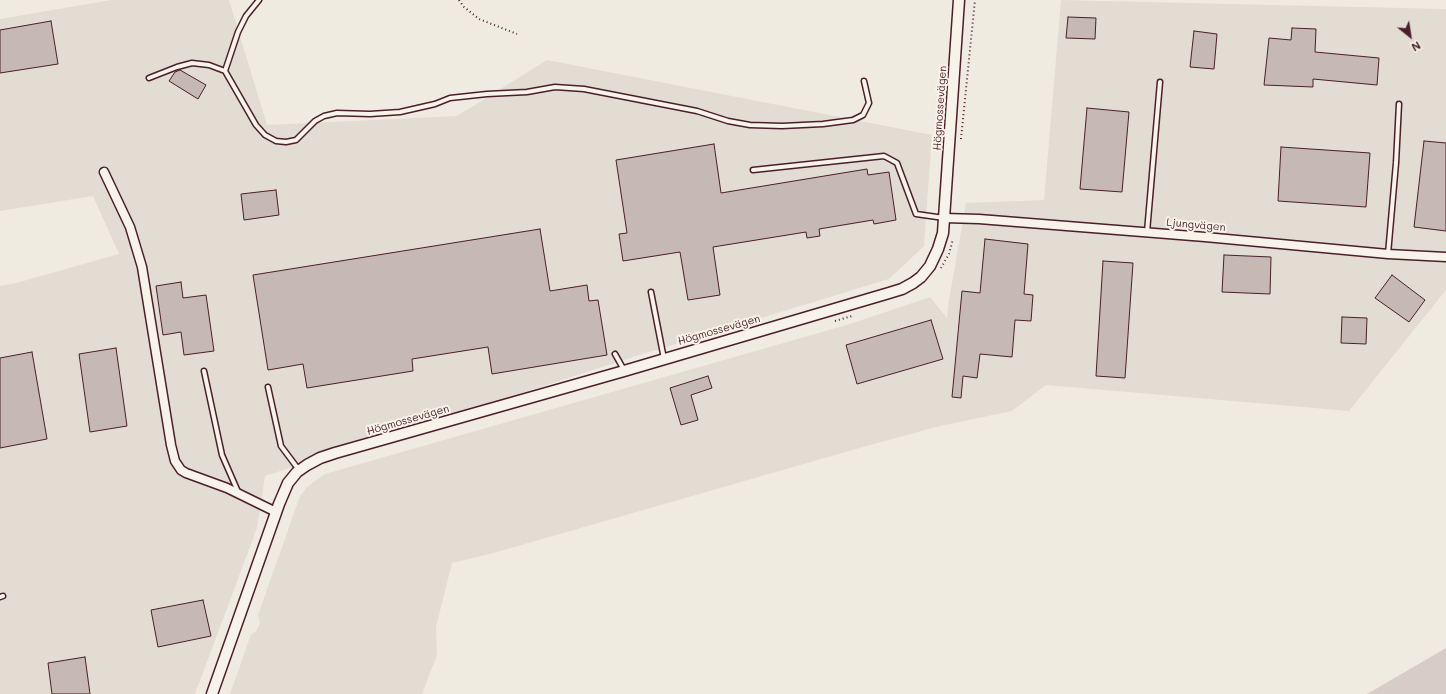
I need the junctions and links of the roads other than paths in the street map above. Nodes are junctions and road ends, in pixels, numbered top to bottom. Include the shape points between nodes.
1 (259, 0) edge
2 (959, 1) edge
3 (225, 71) junction
4 (149, 78) dead end
5 (864, 80) dead end
6 (1160, 82) dead end
7 (1399, 104) dead end
8 (753, 170) dead end
9 (104, 172) dead end
10 (944, 218) junction
11 (1147, 232) junction
12 (1388, 254) junction
13 (1446, 257) edge
14 (651, 292) dead end
15 (615, 354) dead end
16 (664, 359) junction
17 (204, 371) dead end
18 (624, 371) junction
19 (268, 387) dead end
20 (299, 470) junction
21 (240, 494) junction
22 (276, 512) junction
23 (212, 694) edge

1 - 3 lane via 246,16 238,32
2 - 10 street, Högmossevägen
3 - 4 lane via 192,63
3 - 5 lane via 256,125 265,135 276,141 286,142 296,140 315,121 337,113 400,112 450,98 527,92 555,87 584,89 697,111 750,125 782,126 846,121 863,115 869,103
6 - 11 lane
7 - 12 lane
8 - 10 lane via 884,156 897,163 916,214
9 - 21 street via 130,227 142,267 175,461 186,473
10 - 11 street, Ljungvägen
10 - 16 street, Högmossevägen via 943,233 930,266 921,277 902,289
11 - 12 street, Ljungvägen
12 - 13 street, Ljungvägen
14 - 16 lane
15 - 18 lane
16 - 18 street, Högmossevägen
17 - 21 lane via 222,455
18 - 20 street, Högmossevägen via 335,453
19 - 20 lane via 282,446
20 - 22 street, Högmossevägen via 288,483
21 - 22 street
22 - 23 street, Högmossevägen

